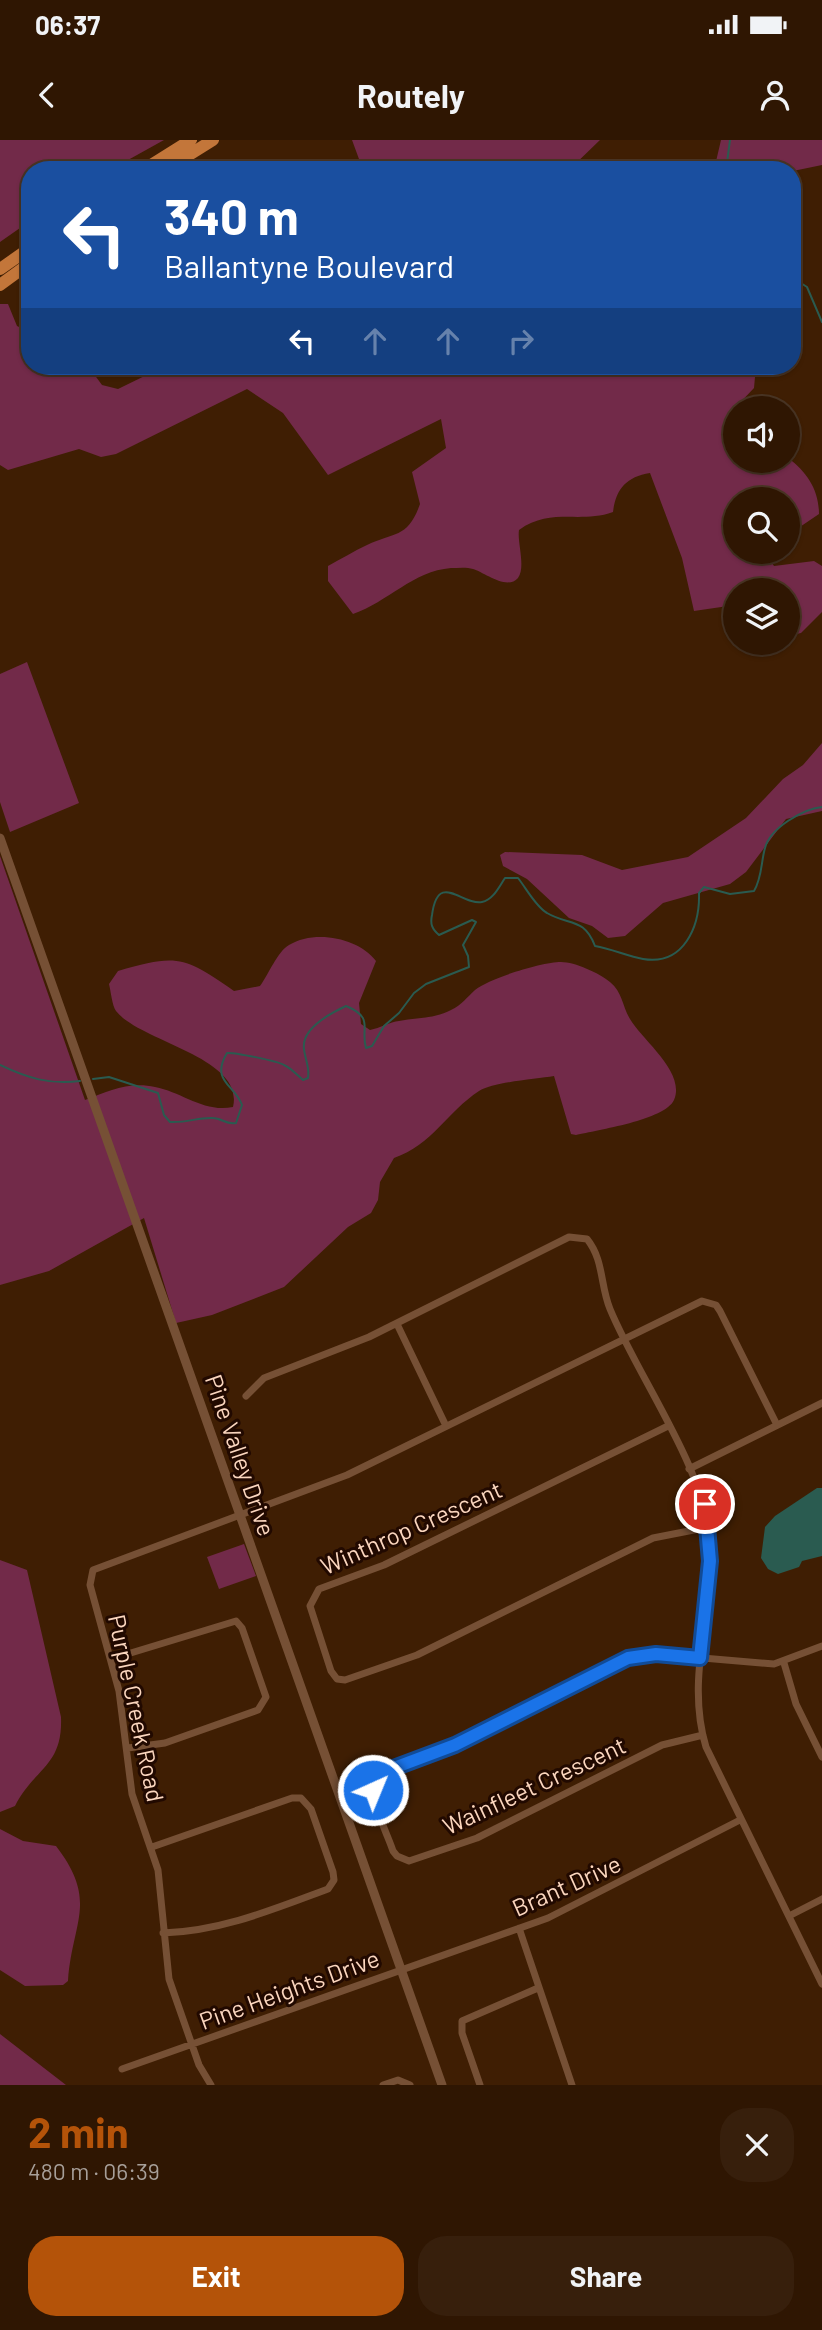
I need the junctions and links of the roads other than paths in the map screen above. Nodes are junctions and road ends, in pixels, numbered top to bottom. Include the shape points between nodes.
1 (191, 140) edge
2 (212, 140) edge
3 (157, 161) edge
4 (179, 161) edge
5 (21, 254) edge
6 (0, 269) edge
7 (21, 270) edge
8 (0, 285) edge
9 (0, 838) edge
10 (397, 1324) junction
11 (624, 1338) junction
12 (247, 1396) dead end
13 (822, 1403) edge
14 (777, 1424) junction
15 (446, 1426) junction
16 (668, 1426) junction
17 (689, 1469) junction
18 (242, 1514) junction
19 (709, 1527) junction
20 (822, 1646) edge
21 (700, 1658) junction
22 (111, 1659) junction
23 (783, 1663) junction
24 (703, 1735) junction
25 (128, 1748) junction
26 (822, 1757) edge
27 (740, 1820) junction
28 (152, 1847) junction
29 (822, 1899) edge
30 (789, 1916) junction
31 (519, 1928) junction
32 (163, 1933) junction
33 (400, 1969) junction
34 (822, 1984) edge
35 (538, 1988) junction
36 (192, 2045) junction
37 (122, 2069) dead end
38 (211, 2085) edge
39 (383, 2085) edge
40 (410, 2085) edge
41 (442, 2085) edge
42 (480, 2085) edge
43 (572, 2085) edge

1 - 3 main road
2 - 4 main road
5 - 6 main road
7 - 8 main road
9 - 18 street, Pine Valley Drive
10 - 11 street via 576,1236 587,1239 598,1258 608,1304
10 - 12 street via 268,1376
10 - 15 street
11 - 14 street via 702,1301 716,1305
11 - 15 street
11 - 16 street
13 - 14 street
14 - 17 street
15 - 18 street via 332,1482
16 - 17 street
16 - 19 street, Winthrop Crescent via 384,1565 319,1590 310,1606 331,1671 345,1680 402,1661 653,1538
17 - 19 street via 705,1504
18 - 22 street, Purple Creek Road via 93,1570 90,1585
18 - 33 street, Pine Valley Drive
19 - 21 street
20 - 23 street
21 - 23 street
21 - 24 street via 697,1703
21 - 24 street, Wainfleet Crescent via 656,1654 628,1658 455,1745 383,1772 376,1777 373,1790 393,1851 409,1861 477,1838 662,1745
22 - 25 street, Purple Creek Road
22 - 25 street via 236,1621 265,1691 265,1702 258,1710 164,1743
23 - 26 street via 793,1698
24 - 27 street
25 - 28 street, Purple Creek Road via 130,1786
27 - 30 street
27 - 31 street, Brant Drive via 562,1912
28 - 32 street, Purple Creek Road
28 - 32 street via 301,1798 311,1809 333,1872 328,1889 210,1930
29 - 30 street
30 - 34 street
31 - 33 street, Brant Drive
31 - 35 street
32 - 36 street, Purple Creek Road via 169,1979
33 - 36 street, Pine Heights Drive
33 - 41 street, Pine Valley Drive
35 - 42 street via 462,2021
35 - 43 street
36 - 37 street, Pine Heights Drive
36 - 38 street, Purple Creek Road
39 - 40 street via 398,2080

